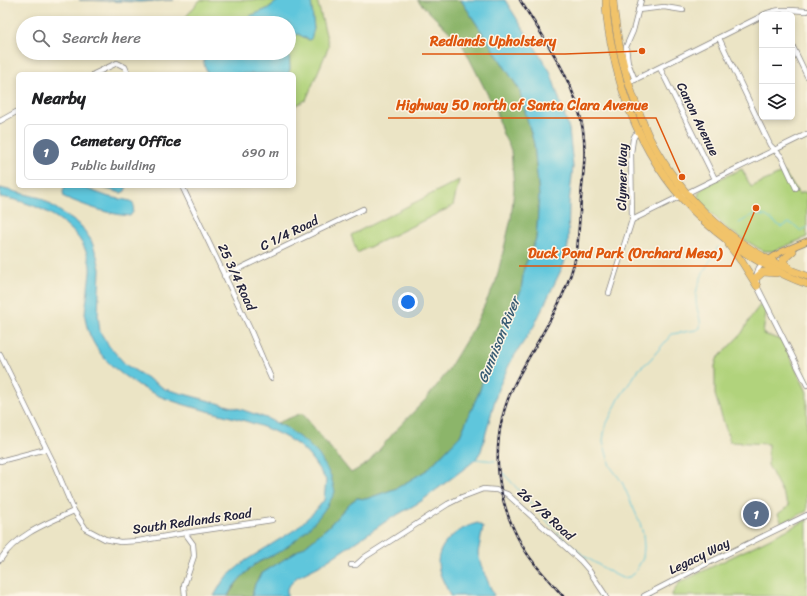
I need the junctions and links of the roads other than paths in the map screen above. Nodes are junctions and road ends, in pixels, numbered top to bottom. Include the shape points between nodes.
1 (613, 0) edge
2 (641, 0) edge
3 (606, 3) edge
4 (638, 10) junction
5 (683, 10) dead end
6 (807, 11) edge
7 (779, 12) edge
8 (759, 17) edge
9 (719, 38) junction
10 (793, 48) edge
11 (660, 68) junction
12 (98, 72) edge
13 (127, 72) edge
14 (807, 76) edge
15 (635, 80) junction
16 (628, 83) junction
17 (622, 91) junction
18 (16, 112) edge
19 (0, 120) edge
20 (639, 133) junction
21 (807, 134) edge
22 (649, 138) junction
23 (775, 150) junction
24 (715, 179) junction
25 (183, 188) edge
26 (796, 188) dead end
27 (683, 195) junction
28 (363, 209) dead end
29 (632, 220) junction
30 (723, 237) junction
31 (807, 241) edge
32 (807, 245) edge
33 (793, 251) junction
34 (773, 258) junction
35 (762, 263) junction
36 (791, 270) junction
37 (783, 274) junction
38 (224, 276) junction
39 (807, 276) edge
40 (756, 278) junction
41 (807, 284) edge
42 (757, 286) junction
43 (609, 293) dead end
44 (0, 354) edge
45 (271, 378) dead end
46 (807, 385) edge
47 (46, 449) junction
48 (0, 462) edge
49 (74, 511) junction
50 (807, 515) edge
51 (272, 520) dead end
52 (186, 532) junction
53 (0, 560) edge
54 (351, 565) dead end
55 (185, 596) edge
56 (606, 596) edge
57 (644, 596) edge

1 - 16 highway via 620,52
2 - 4 street
3 - 16 highway via 621,76
3 - 17 highway via 610,43
4 - 5 street via 664,7
4 - 15 street via 626,47 628,63
6 - 7 street via 786,9
8 - 9 street
9 - 11 street
9 - 23 street via 770,146
10 - 14 street
11 - 15 street
11 - 24 street, Canon Avenue
12 - 13 street via 117,63 125,67
15 - 16 street
16 - 22 highway
17 - 20 highway
17 - 22 highway via 627,94 644,135
18 - 19 street
20 - 27 highway via 663,174
20 - 29 street, Clymer Way via 632,139
21 - 23 street
22 - 27 highway
23 - 24 street
23 - 26 street via 781,156
24 - 27 street
25 - 38 street, 25 3/4 Road
27 - 29 street
27 - 30 highway via 697,215
27 - 34 highway via 729,234
28 - 38 street, C 1/4 Road
29 - 43 street, Clymer Way
30 - 35 highway
30 - 42 highway
31 - 34 main road
32 - 33 main road
33 - 34 main road
33 - 36 highway via 784,260
34 - 35 main road
34 - 36 highway
35 - 37 highway
35 - 40 street via 757,270
36 - 39 highway
37 - 40 highway via 764,272
37 - 41 highway
38 - 45 street, 25 3/4 Road
40 - 42 street
42 - 46 street
44 - 47 street, South Redlands Road
47 - 48 street
47 - 49 street, South Redlands Road
49 - 52 street, South Redlands Road via 86,529 105,539 120,542
49 - 53 street via 24,536
50 - 57 street, Legacy Way
51 - 52 street, South Redlands Road
52 - 55 street via 193,544 194,556 184,586
54 - 56 street, 26 7/8 Road via 356,565 448,504 473,492 490,489 507,494 555,536 588,569

